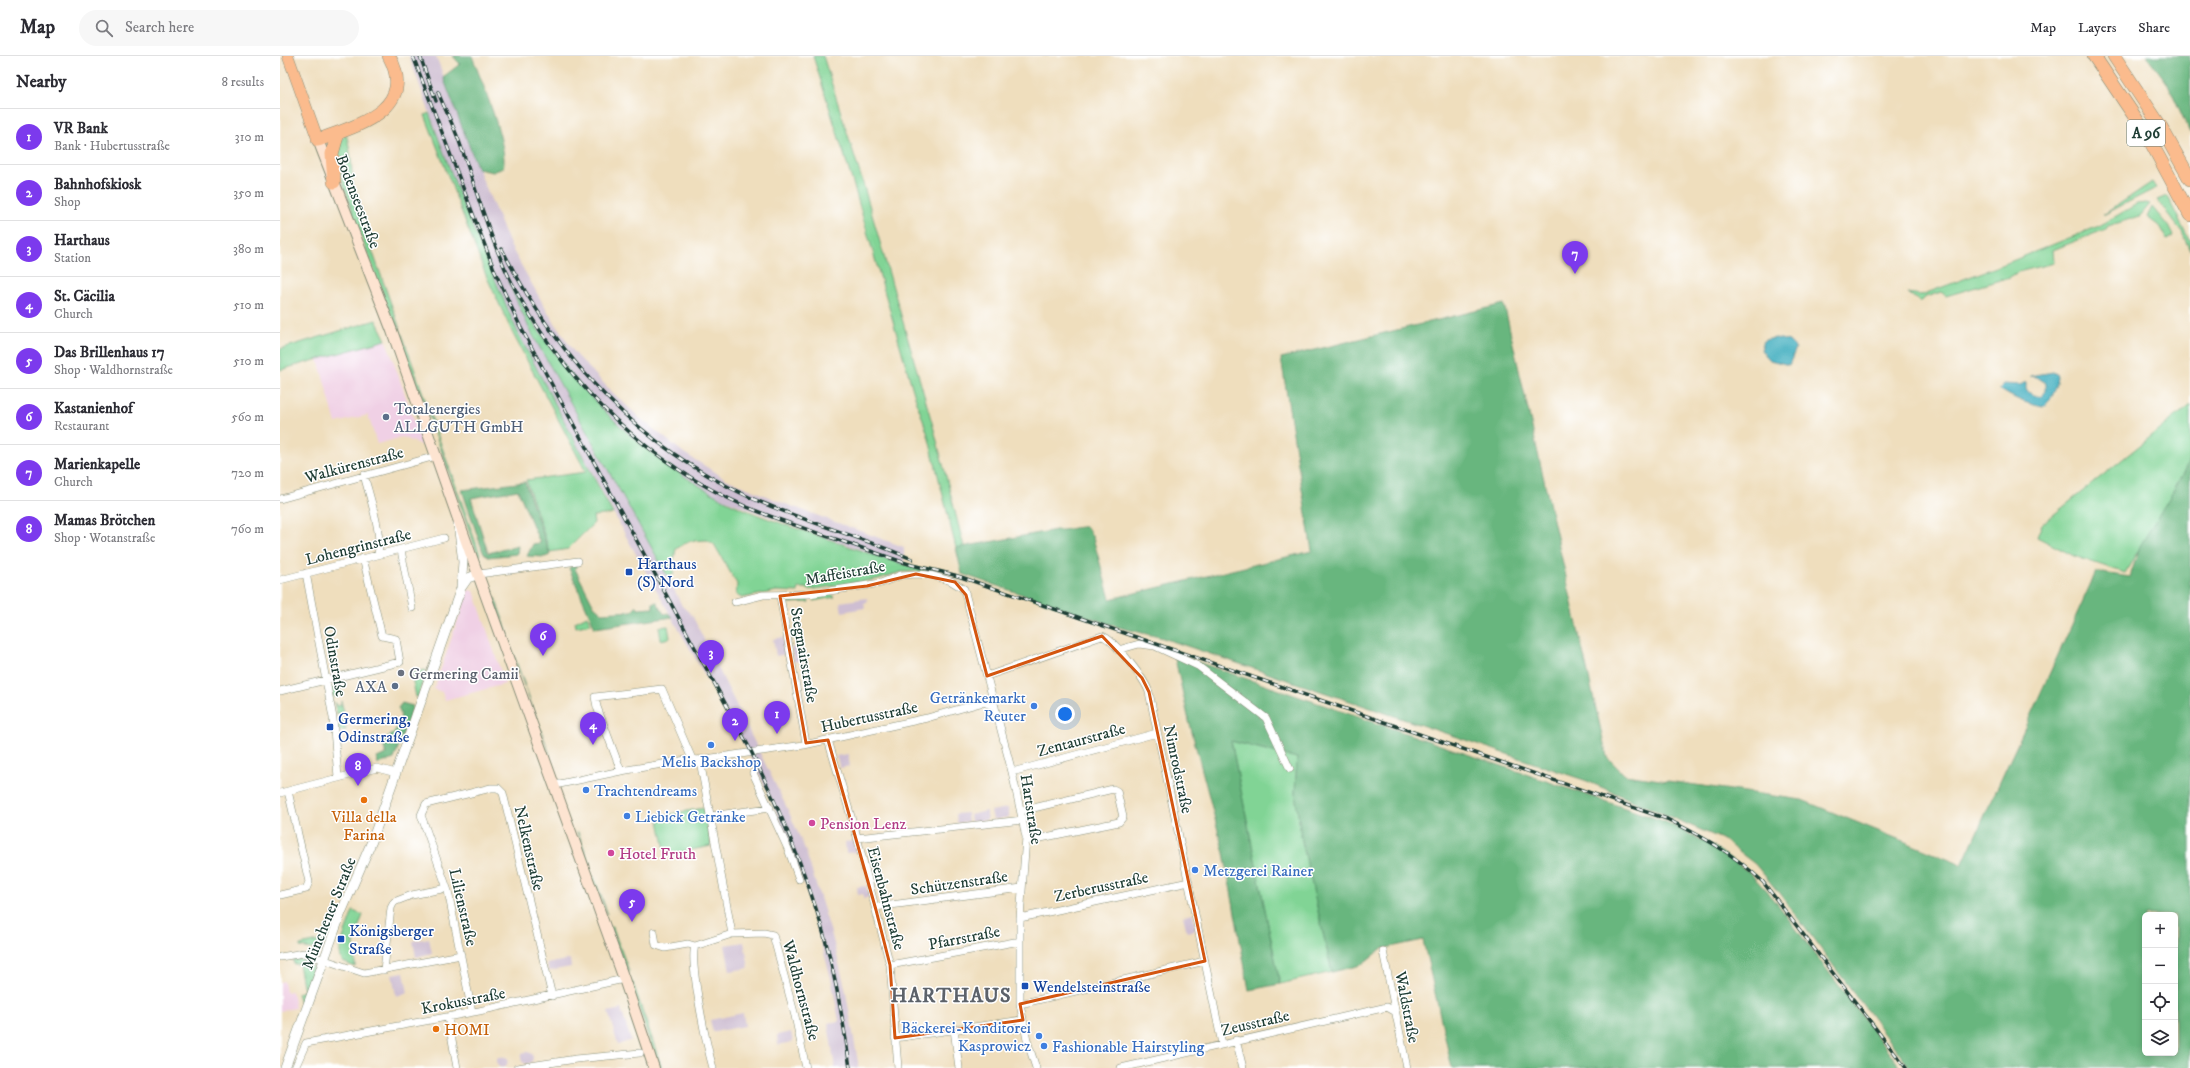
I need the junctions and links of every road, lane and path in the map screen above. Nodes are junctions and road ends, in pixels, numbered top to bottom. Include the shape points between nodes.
1 (288, 56) edge
2 (379, 56) edge
3 (389, 56) edge
4 (2094, 56) edge
5 (2114, 56) edge
6 (353, 123) junction
7 (336, 129) junction
8 (317, 136) junction
9 (2190, 179) edge
10 (334, 182) junction
11 (2190, 215) edge
12 (436, 456) junction
13 (364, 475) junction
14 (280, 499) edge
15 (458, 519) junction
16 (444, 538) dead end
17 (401, 550) junction
18 (378, 554) junction
19 (363, 558) junction
20 (578, 561) dead end
21 (306, 573) junction
22 (478, 574) junction
23 (280, 580) edge
24 (959, 585) joint
25 (461, 588) junction
26 (780, 596) junction
27 (735, 602) dead end
28 (412, 608) dead end
29 (1118, 650) junction
30 (987, 676) junction
31 (325, 681) junction
32 (280, 690) edge
33 (995, 707) junction
34 (1157, 733) junction
35 (828, 740) junction
36 (806, 744) junction
37 (695, 759) junction
38 (1290, 769) dead end
39 (621, 771) junction
40 (1012, 772) junction
41 (396, 773) junction
42 (753, 773) dead end
43 (338, 777) junction
44 (555, 785) junction
45 (288, 791) junction
46 (280, 793) edge
47 (770, 808) junction
48 (421, 811) joint
49 (1021, 811) junction
50 (710, 816) junction
51 (1023, 820) junction
52 (857, 838) junction
53 (1026, 841) junction
54 (799, 879) dead end
55 (1189, 882) junction
56 (447, 888) junction
57 (1022, 888) junction
58 (280, 895) edge
59 (875, 907) junction
60 (1020, 918) junction
61 (654, 932) dead end
62 (732, 934) junction
63 (1020, 941) junction
64 (695, 946) junction
65 (1382, 951) dead end
66 (461, 954) junction
67 (280, 957) edge
68 (325, 961) junction
69 (1206, 961) junction
70 (890, 965) junction
71 (384, 970) junction
72 (624, 979) junction
73 (552, 996) junction
74 (1020, 1004) junction
75 (1394, 1011) junction
76 (472, 1012) junction
77 (448, 1017) junction
78 (1023, 1020) junction
79 (954, 1029) junction
80 (895, 1038) junction
81 (1236, 1040) junction
82 (1222, 1044) junction
83 (640, 1053) dead end
84 (285, 1068) edge
85 (295, 1068) edge
86 (457, 1068) edge
87 (517, 1068) edge
88 (654, 1068) edge
89 (713, 1068) edge
90 (806, 1068) edge
91 (898, 1068) edge
92 (960, 1068) edge
93 (1036, 1068) edge
94 (1121, 1068) edge
95 (1243, 1068) edge
96 (1407, 1068) edge

1 - 8 main road, Bodenseestraße
2 - 6 highway via 386,67 388,78 385,95 378,105
3 - 6 highway via 396,78 392,99 378,116
4 - 11 highway, A 96 via 2147,135
5 - 9 highway, A 96 via 2161,127
6 - 7 highway
7 - 8 highway
7 - 10 highway via 332,154
8 - 10 main road, Bodenseestraße
10 - 12 main road, Bodenseestraße via 402,357
12 - 13 street, Walkürenstraße
12 - 15 main road, Bodenseestraße
13 - 14 street, Walkürenstraße
13 - 18 street via 376,529
15 - 22 main road, Bodenseestraße
15 - 25 street via 463,562
16 - 17 street, Lohengrinstraße
17 - 18 street, Lohengrinstraße
17 - 28 street
18 - 19 street, Lohengrinstraße
19 - 21 street, Lohengrinstraße
19 - 31 street via 382,636 396,640 400,662
20 - 22 street
21 - 23 street, Lohengrinstraße
21 - 31 street, Odinstraße
22 - 25 street, Münchener Straße via 468,578
22 - 44 main road, Bodenseestraße
24 - 26 street, Maffeistraße via 938,577 916,574 901,575 867,586
24 - 30 street, Hartstraße via 966,595
25 - 41 street, Münchener Straße
26 - 27 street, Maffeistraße via 763,595
26 - 36 street, Stegmairstraße
29 - 30 street, Nimrodstraße via 1102,636
29 - 34 street, Nimrodstraße via 1148,687
29 - 38 street via 1139,644 1155,646 1198,666 1266,718
30 - 33 street, Hartstraße
31 - 32 street
31 - 43 street, Odinstraße via 333,722
33 - 35 street, Hubertusstraße via 984,702 923,719
33 - 40 street, Hartstraße
34 - 40 street, Zentaurstraße
34 - 55 street, Nimrodstraße
35 - 36 street, Hubertusstraße
35 - 52 street, Eisenbahnstraße
36 - 37 street, Hubertusstraße
37 - 39 street, Hubertusstraße
37 - 39 street via 662,689 595,697
37 - 50 street
39 - 44 street, Hubertusstraße
40 - 49 street, Hartstraße
41 - 43 street via 377,768
41 - 68 street, Münchener Straße
42 - 47 street
43 - 45 street
44 - 72 main road, Bodenseestraße
45 - 46 street
45 - 58 street via 309,882 306,890
47 - 50 street
47 - 54 street
48 - 56 street, Lilienstraße
48 - 73 street, Nelkenstraße via 426,804 491,788 498,788 503,793
49 - 51 street, Hartstraße
49 - 53 street via 1113,789 1117,791 1123,817 1119,822
50 - 62 street
51 - 52 street
51 - 53 street, Hartstraße
52 - 59 street, Eisenbahnstraße
53 - 57 street, Hartstraße
55 - 60 street, Zerberusstraße
55 - 69 street, Nimrodstraße
56 - 66 street, Lilienstraße
56 - 71 street via 412,895 394,902 391,908
57 - 59 street, Schützenstraße
57 - 60 street, Hartstraße
59 - 70 street, Eisenbahnstraße
60 - 63 street, Hartstraße
61 - 64 street, Waldhornstraße via 656,945 660,948 688,944
62 - 64 street, Waldhornstraße
62 - 90 street, Waldhornstraße via 773,935
63 - 70 street, Pfarrstraße
63 - 74 street, Hartstraße
64 - 89 street via 693,954 698,996
65 - 75 street, Waldstraße
66 - 71 street
66 - 76 street, Lilienstraße
67 - 68 street via 304,953
68 - 71 street via 356,972
68 - 84 street, Münchener Straße
69 - 74 street
69 - 82 street, Nimrodstraße
70 - 80 street, Eisenbahnstraße
72 - 73 street, Krokusstraße
72 - 88 main road, Bodenseestraße
73 - 76 street, Krokusstraße
74 - 78 street, Hartstraße
75 - 81 street, Zeusstraße via 1387,1007
75 - 96 street, Waldstraße
76 - 77 street, Krokusstraße
77 - 85 street, Krokusstraße via 306,1043
77 - 86 street
78 - 79 street
78 - 93 street, Hartstraße
79 - 80 street
79 - 92 street
80 - 91 street, Eisenbahnstraße
81 - 82 street, Zeusstraße
81 - 95 street
82 - 94 street, Zeusstraße
83 - 87 street

